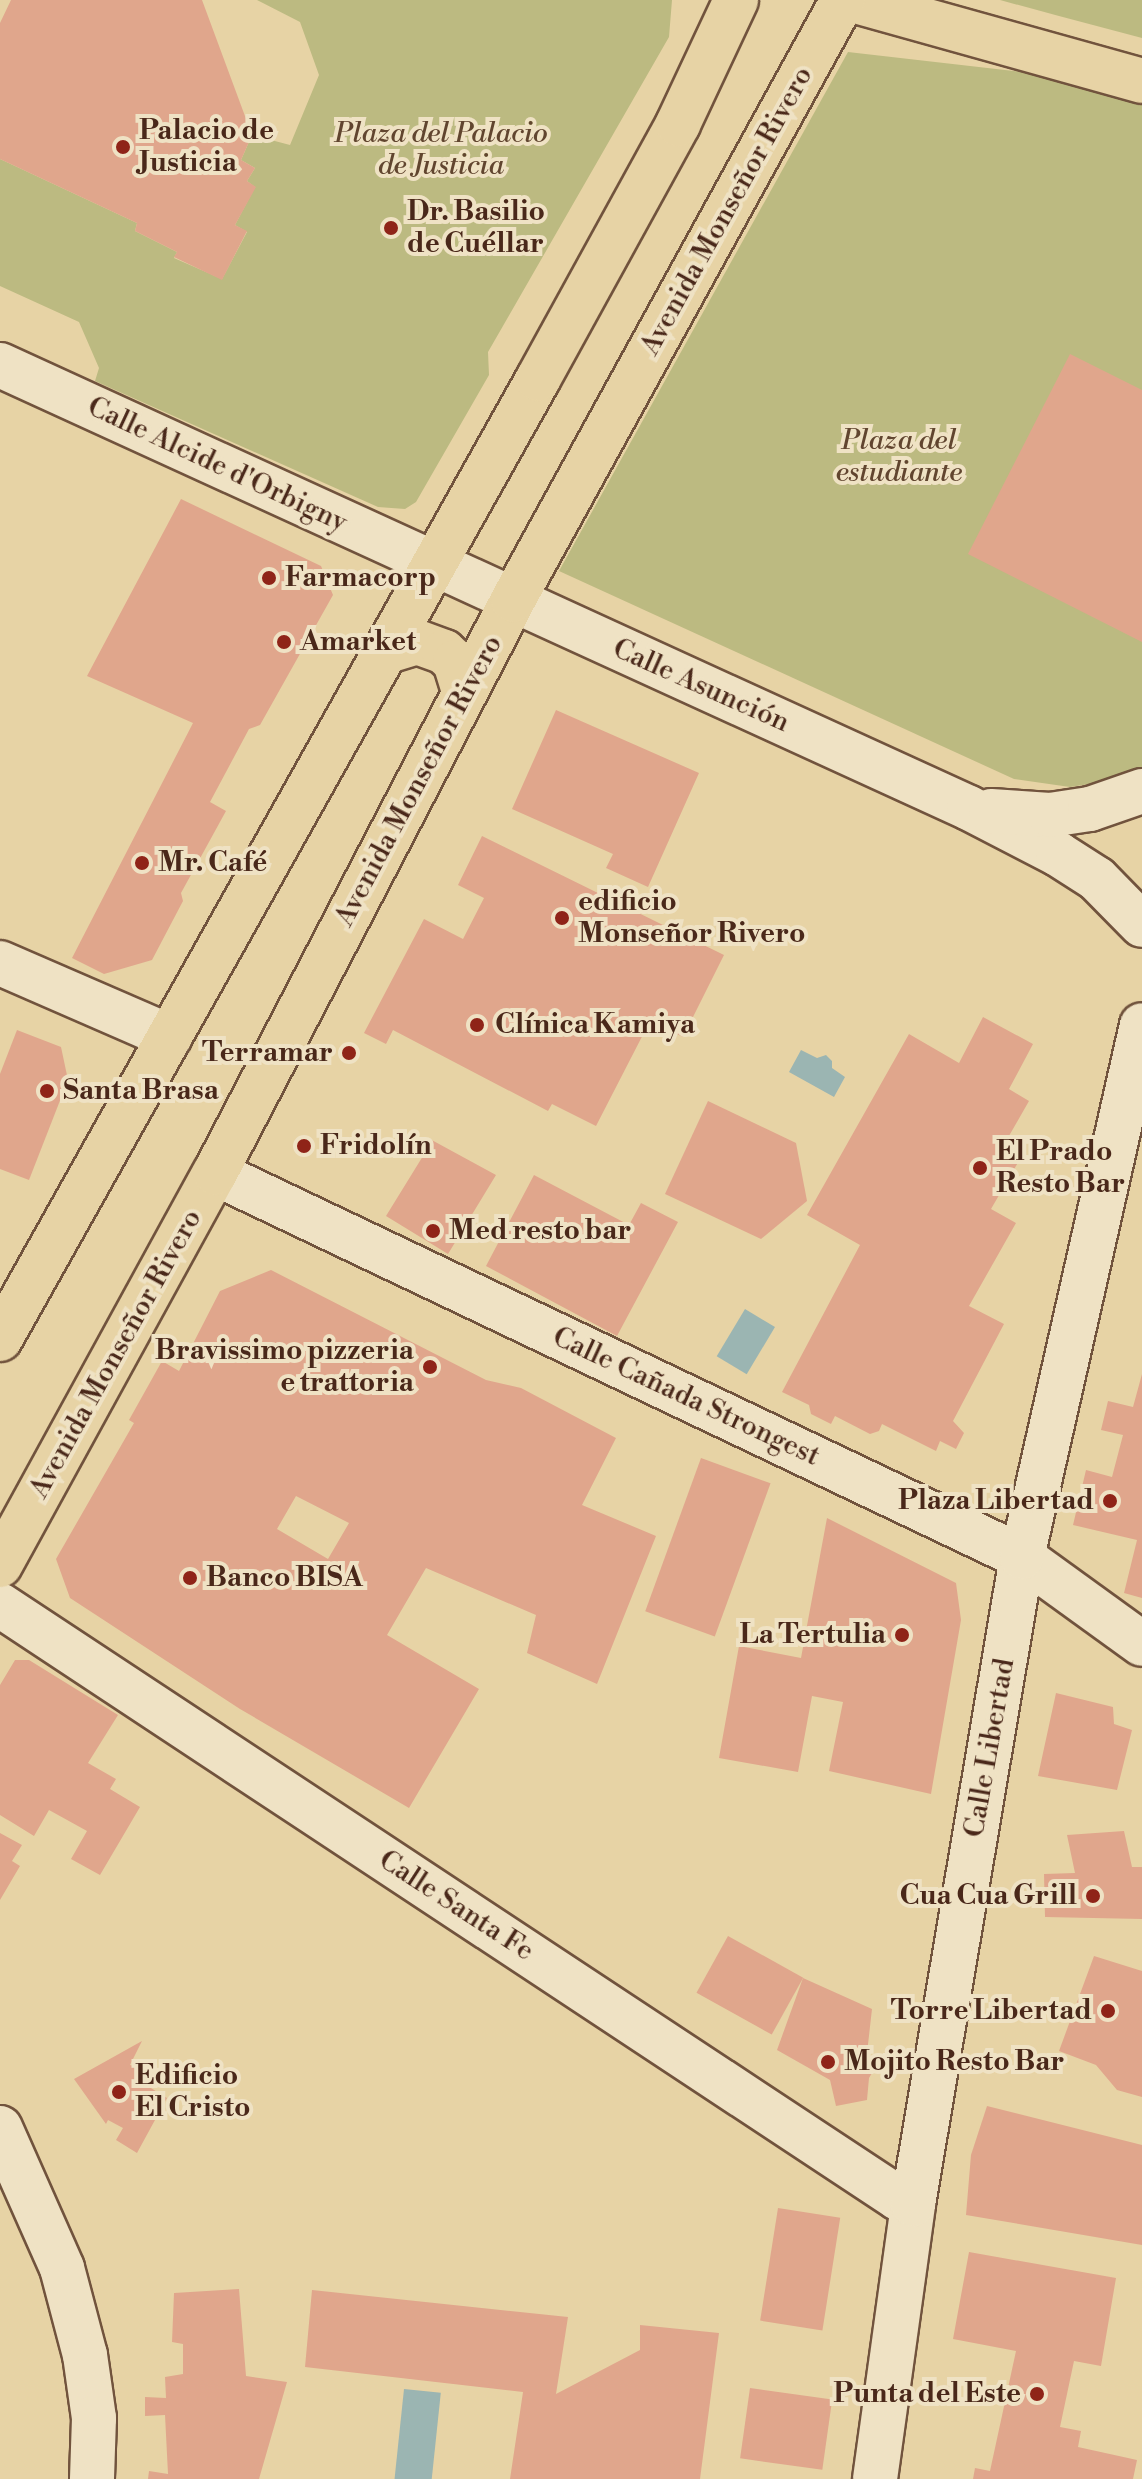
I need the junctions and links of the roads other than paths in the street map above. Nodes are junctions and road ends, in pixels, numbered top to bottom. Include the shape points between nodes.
1 (736, 0) edge
2 (843, 0) edge
3 (852, 0) edge
4 (1142, 81) edge
5 (0, 365) edge
6 (434, 564) junction
7 (513, 600) junction
8 (388, 651) junction
9 (464, 691) junction
10 (1142, 791) edge
11 (969, 808) junction
12 (1142, 925) edge
13 (0, 963) edge
14 (1142, 1025) edge
15 (170, 1037) junction
16 (215, 1173) junction
17 (0, 1339) edge
18 (1022, 1557) junction
19 (0, 1565) edge
20 (0, 1605) edge
21 (1142, 1644) edge
22 (0, 2128) edge
23 (913, 2204) junction
24 (92, 2479) edge
25 (875, 2479) edge

1 - 6 main road via 678,124
2 - 7 main road, Avenida Monseñor Rivero
3 - 4 main road
5 - 6 street, Calle Alcide d'Orbigny
6 - 7 street, Calle Asunción
6 - 8 main road
7 - 9 main road, Avenida Monseñor Rivero
7 - 11 street, Calle Asunción
8 - 9 main road via 417,642 444,652 455,662
8 - 15 main road
9 - 16 main road, Avenida Monseñor Rivero
10 - 11 street, Calle Asunción via 1090,809 1050,815
11 - 12 street, Calle Asunción via 1097,879
13 - 15 street
14 - 18 street, Calle Libertad
15 - 17 main road
16 - 18 street, Calle Cañada Strongest
16 - 19 main road, Avenida Monseñor Rivero
18 - 21 street, Calle Cañada Strongest
18 - 23 street, Calle Libertad
20 - 23 street, Calle Santa Fe
22 - 24 street via 66,2283 85,2355 94,2418
23 - 25 street, Calle Libertad

